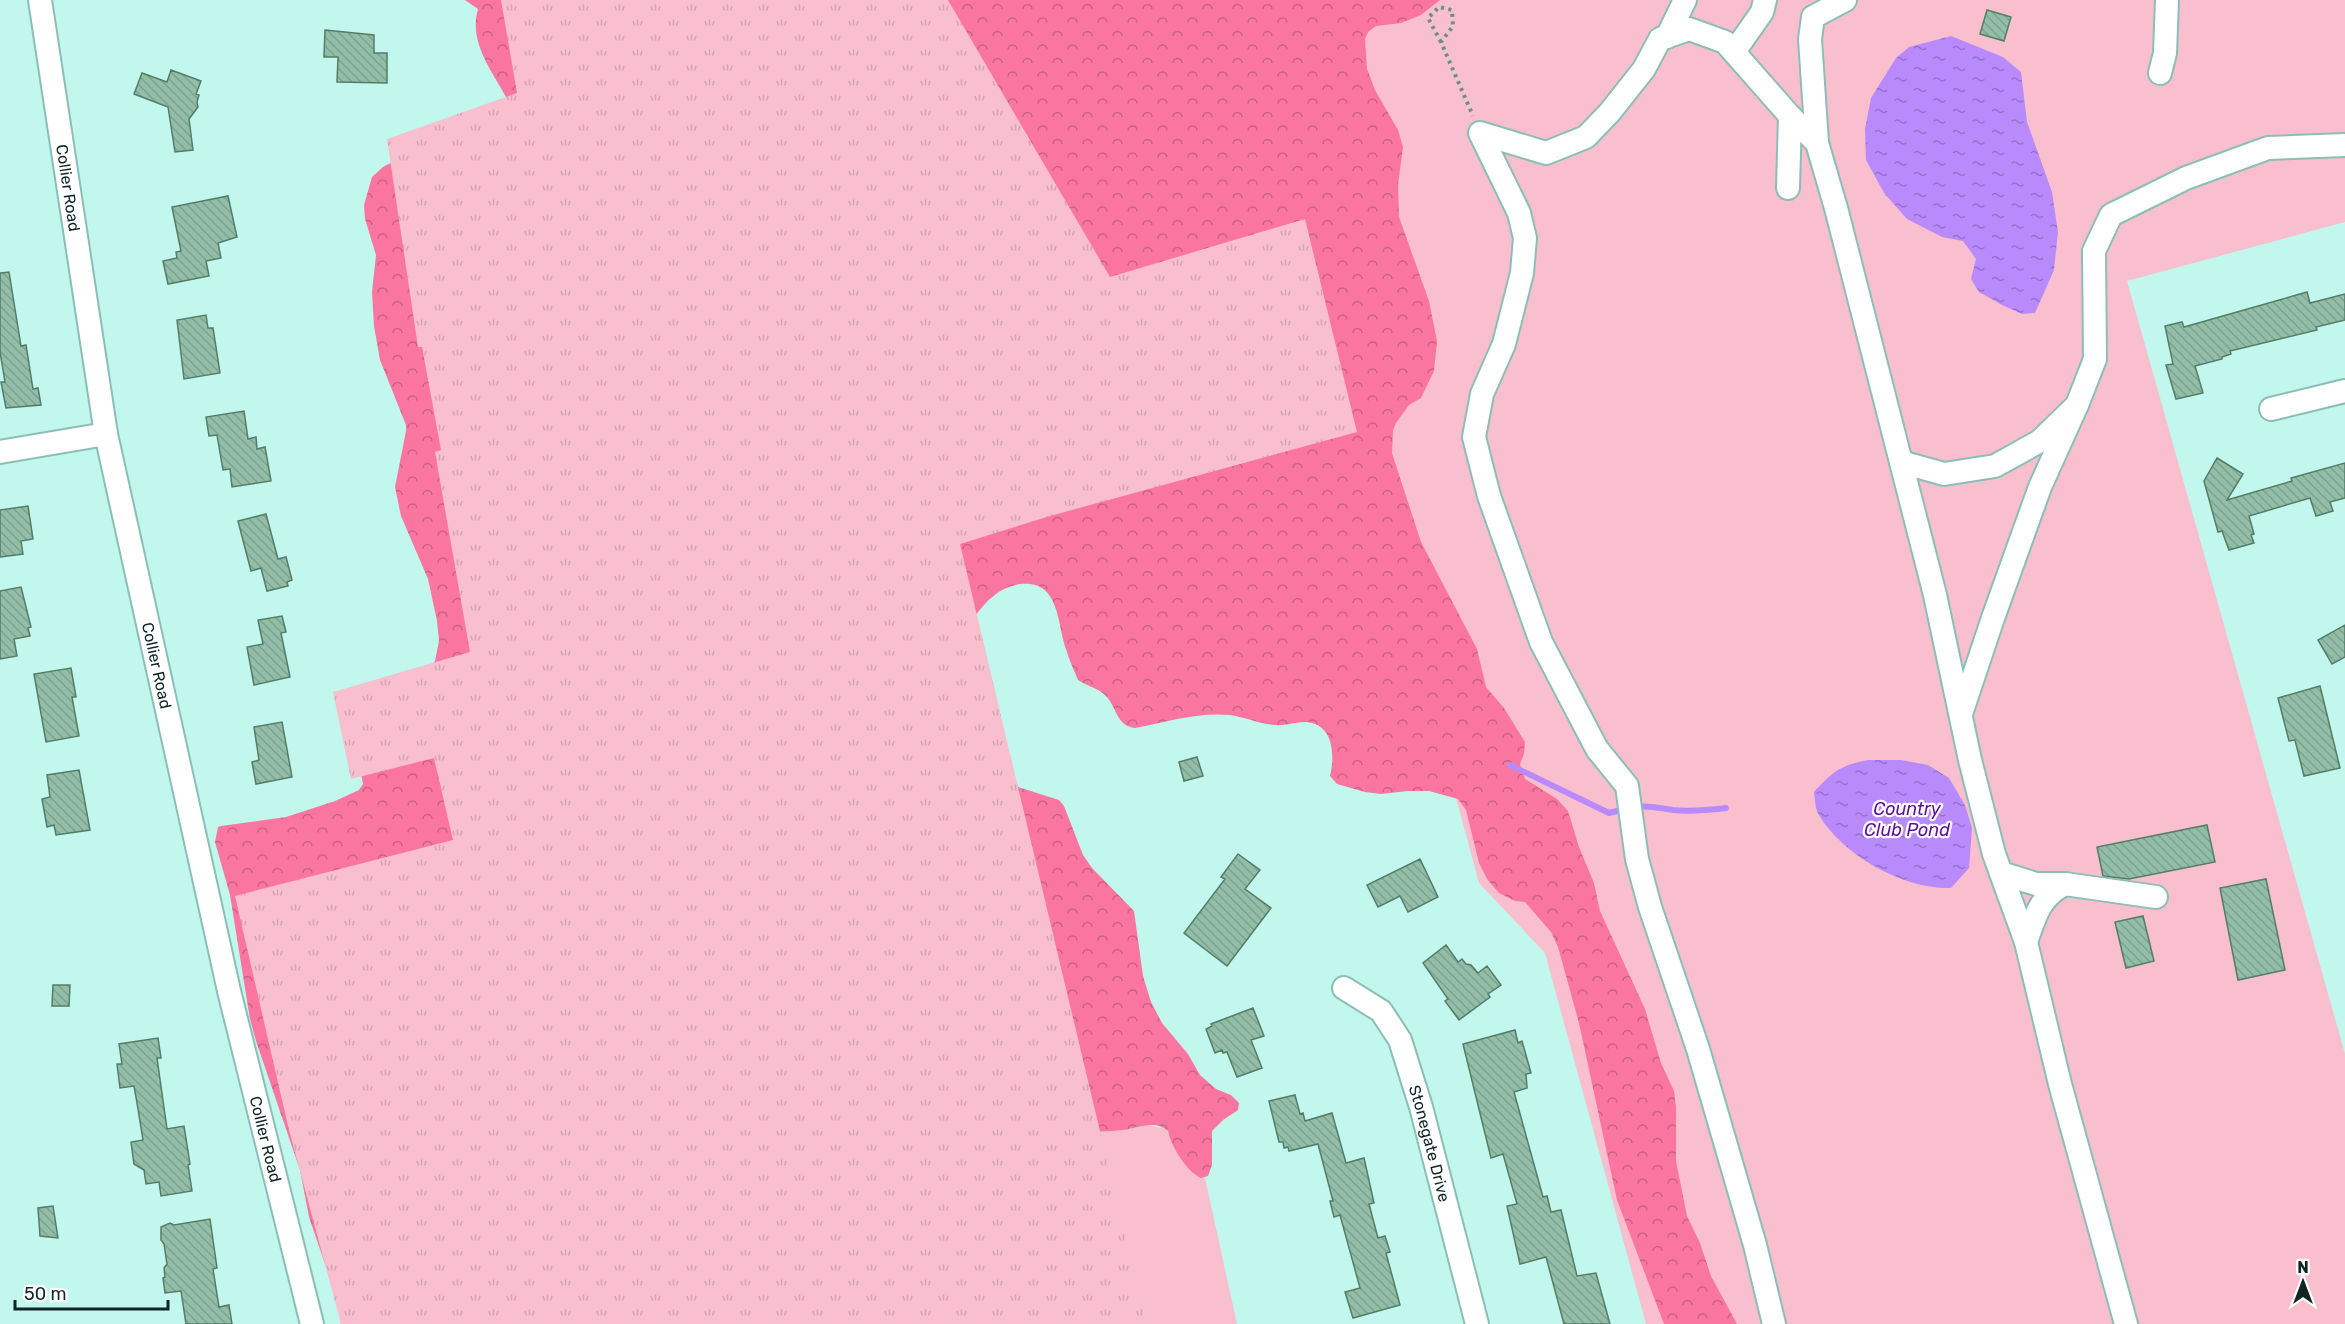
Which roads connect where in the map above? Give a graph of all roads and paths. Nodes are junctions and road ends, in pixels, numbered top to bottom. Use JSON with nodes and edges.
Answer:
{"nodes":[{"id":1,"x":40,"y":0,"type":"edge"},
{"id":2,"x":1685,"y":0,"type":"edge"},
{"id":3,"x":1765,"y":0,"type":"edge"},
{"id":4,"x":1845,"y":0,"type":"edge"},
{"id":5,"x":2167,"y":0,"type":"edge"},
{"id":6,"x":1811,"y":9,"type":"edge"},
{"id":7,"x":1667,"y":37,"type":"junction"},
{"id":8,"x":1441,"y":42,"type":"junction"},
{"id":9,"x":1734,"y":51,"type":"junction"},
{"id":10,"x":2160,"y":73,"type":"dead end"},
{"id":11,"x":1790,"y":116,"type":"junction"},
{"id":12,"x":1480,"y":133,"type":"junction"},
{"id":13,"x":1817,"y":142,"type":"junction"},
{"id":14,"x":2345,"y":145,"type":"edge"},
{"id":15,"x":1788,"y":188,"type":"dead end"},
{"id":16,"x":2345,"y":391,"type":"edge"},
{"id":17,"x":2077,"y":405,"type":"junction"},
{"id":18,"x":2271,"y":409,"type":"dead end"},
{"id":19,"x":106,"y":434,"type":"junction"},
{"id":20,"x":0,"y":452,"type":"edge"},
{"id":21,"x":1902,"y":462,"type":"junction"},
{"id":22,"x":1961,"y":716,"type":"junction"},
{"id":23,"x":2001,"y":873,"type":"junction"},
{"id":24,"x":2064,"y":884,"type":"junction"},
{"id":25,"x":2156,"y":897,"type":"dead end"},
{"id":26,"x":2026,"y":942,"type":"junction"},
{"id":27,"x":1344,"y":988,"type":"dead end"},
{"id":28,"x":312,"y":1324,"type":"edge"},
{"id":29,"x":1477,"y":1324,"type":"edge"},
{"id":30,"x":1774,"y":1324,"type":"edge"},
{"id":31,"x":2126,"y":1324,"type":"edge"}],
"edges":[{"from":1,"to":19,"type":"street","name":"Collier Road"},
{"from":2,"to":7,"type":"street"},
{"from":3,"to":9,"type":"street"},
{"from":4,"to":6,"type":"street"},
{"from":5,"to":10,"type":"street"},
{"from":6,"to":13,"type":"street"},
{"from":7,"to":9,"type":"street"},
{"from":7,"to":12,"type":"street"},
{"from":8,"to":8,"type":"path"},
{"from":8,"to":12,"type":"path"},
{"from":9,"to":11,"type":"street"},
{"from":11,"to":13,"type":"street"},
{"from":11,"to":15,"type":"street"},
{"from":12,"to":30,"type":"street"},
{"from":13,"to":21,"type":"street"},
{"from":14,"to":17,"type":"street"},
{"from":16,"to":18,"type":"street"},
{"from":17,"to":21,"type":"street"},
{"from":17,"to":22,"type":"street"},
{"from":19,"to":20,"type":"street"},
{"from":19,"to":28,"type":"street","name":"Collier Road"},
{"from":21,"to":22,"type":"street"},
{"from":22,"to":23,"type":"street"},
{"from":23,"to":24,"type":"street"},
{"from":23,"to":26,"type":"street"},
{"from":24,"to":25,"type":"street"},
{"from":24,"to":26,"type":"street"},
{"from":26,"to":31,"type":"street"},
{"from":27,"to":29,"type":"street","name":"Stonegate Drive"}]}
